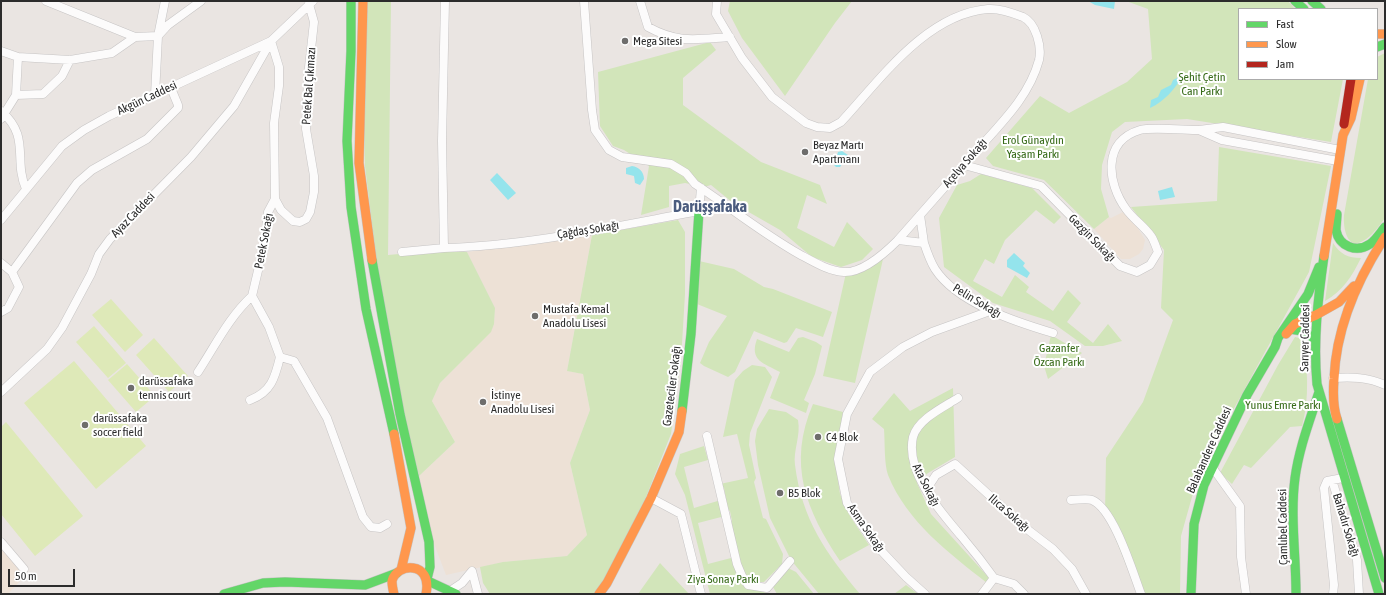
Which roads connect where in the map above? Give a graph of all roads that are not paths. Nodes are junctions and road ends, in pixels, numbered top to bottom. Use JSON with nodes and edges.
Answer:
{"nodes":[{"id":1,"x":46,"y":1,"type":"edge"},
{"id":2,"x":165,"y":1,"type":"edge"},
{"id":3,"x":201,"y":1,"type":"edge"},
{"id":4,"x":351,"y":1,"type":"edge"},
{"id":5,"x":363,"y":1,"type":"edge"},
{"id":6,"x":445,"y":1,"type":"edge"},
{"id":7,"x":584,"y":1,"type":"edge"},
{"id":8,"x":640,"y":1,"type":"edge"},
{"id":9,"x":717,"y":1,"type":"edge"},
{"id":10,"x":1295,"y":1,"type":"edge"},
{"id":11,"x":311,"y":3,"type":"edge"},
{"id":12,"x":64,"y":4,"type":"edge"},
{"id":13,"x":1303,"y":8,"type":"edge"},
{"id":14,"x":158,"y":36,"type":"junction"},
{"id":15,"x":135,"y":37,"type":"junction"},
{"id":16,"x":730,"y":37,"type":"junction"},
{"id":17,"x":271,"y":41,"type":"junction"},
{"id":18,"x":1,"y":51,"type":"edge"},
{"id":19,"x":18,"y":57,"type":"junction"},
{"id":20,"x":70,"y":60,"type":"junction"},
{"id":21,"x":1351,"y":80,"type":"edge"},
{"id":22,"x":1360,"y":80,"type":"edge"},
{"id":23,"x":171,"y":88,"type":"junction"},
{"id":24,"x":155,"y":95,"type":"junction"},
{"id":25,"x":16,"y":96,"type":"junction"},
{"id":26,"x":2,"y":114,"type":"edge"},
{"id":27,"x":1199,"y":130,"type":"junction"},
{"id":28,"x":1343,"y":134,"type":"junction"},
{"id":29,"x":1340,"y":150,"type":"junction"},
{"id":30,"x":1338,"y":161,"type":"junction"},
{"id":31,"x":964,"y":165,"type":"junction"},
{"id":32,"x":701,"y":188,"type":"junction"},
{"id":33,"x":26,"y":189,"type":"junction"},
{"id":34,"x":1333,"y":195,"type":"junction"},
{"id":35,"x":275,"y":199,"type":"junction"},
{"id":36,"x":699,"y":211,"type":"junction"},
{"id":37,"x":920,"y":215,"type":"junction"},
{"id":38,"x":1,"y":220,"type":"edge"},
{"id":39,"x":1385,"y":227,"type":"edge"},
{"id":40,"x":1385,"y":237,"type":"edge"},
{"id":41,"x":898,"y":240,"type":"junction"},
{"id":42,"x":924,"y":244,"type":"junction"},
{"id":43,"x":444,"y":248,"type":"junction"},
{"id":44,"x":402,"y":252,"type":"dead end"},
{"id":45,"x":1324,"y":260,"type":"junction"},
{"id":46,"x":1,"y":263,"type":"edge"},
{"id":47,"x":12,"y":272,"type":"junction"},
{"id":48,"x":1362,"y":276,"type":"junction"},
{"id":49,"x":252,"y":296,"type":"junction"},
{"id":50,"x":990,"y":311,"type":"junction"},
{"id":51,"x":1,"y":312,"type":"edge"},
{"id":52,"x":1316,"y":315,"type":"junction"},
{"id":53,"x":1290,"y":329,"type":"junction"},
{"id":54,"x":1053,"y":333,"type":"dead end"},
{"id":55,"x":1315,"y":339,"type":"junction"},
{"id":56,"x":1275,"y":347,"type":"junction"},
{"id":57,"x":280,"y":357,"type":"junction"},
{"id":58,"x":198,"y":372,"type":"dead end"},
{"id":59,"x":1334,"y":378,"type":"junction"},
{"id":60,"x":1385,"y":385,"type":"edge"},
{"id":61,"x":1,"y":392,"type":"edge"},
{"id":62,"x":1319,"y":392,"type":"junction"},
{"id":63,"x":1333,"y":393,"type":"junction"},
{"id":64,"x":958,"y":398,"type":"dead end"},
{"id":65,"x":250,"y":400,"type":"dead end"},
{"id":66,"x":1324,"y":412,"type":"junction"},
{"id":67,"x":707,"y":436,"type":"dead end"},
{"id":68,"x":1305,"y":438,"type":"junction"},
{"id":69,"x":1212,"y":467,"type":"junction"},
{"id":70,"x":1343,"y":478,"type":"junction"},
{"id":71,"x":1332,"y":480,"type":"junction"},
{"id":72,"x":926,"y":490,"type":"junction"},
{"id":73,"x":651,"y":498,"type":"junction"},
{"id":74,"x":1071,"y":500,"type":"dead end"},
{"id":75,"x":387,"y":524,"type":"dead end"},
{"id":76,"x":1,"y":542,"type":"edge"},
{"id":77,"x":790,"y":561,"type":"dead end"},
{"id":78,"x":24,"y":569,"type":"dead end"},
{"id":79,"x":399,"y":572,"type":"junction"},
{"id":80,"x":994,"y":578,"type":"junction"},
{"id":81,"x":1385,"y":578,"type":"edge"},
{"id":82,"x":427,"y":580,"type":"junction"},
{"id":83,"x":770,"y":591,"type":"edge"},
{"id":84,"x":453,"y":592,"type":"edge"},
{"id":85,"x":224,"y":594,"type":"edge"},
{"id":86,"x":394,"y":594,"type":"edge"},
{"id":87,"x":426,"y":594,"type":"edge"},
{"id":88,"x":478,"y":594,"type":"edge"},
{"id":89,"x":599,"y":594,"type":"edge"},
{"id":90,"x":701,"y":594,"type":"edge"},
{"id":91,"x":924,"y":594,"type":"edge"},
{"id":92,"x":982,"y":594,"type":"edge"},
{"id":93,"x":1024,"y":594,"type":"edge"},
{"id":94,"x":1086,"y":594,"type":"edge"},
{"id":95,"x":1141,"y":594,"type":"edge"},
{"id":96,"x":1191,"y":594,"type":"edge"},
{"id":97,"x":1246,"y":594,"type":"edge"},
{"id":98,"x":1296,"y":594,"type":"edge"},
{"id":99,"x":1333,"y":594,"type":"edge"},
{"id":100,"x":1360,"y":594,"type":"edge"},
{"id":101,"x":1379,"y":594,"type":"edge"}],
"edges":[{"from":1,"to":12,"type":"street"},
{"from":2,"to":14,"type":"street"},
{"from":3,"to":14,"type":"street"},
{"from":4,"to":79,"type":"main road"},
{"from":5,"to":82,"type":"main road"},
{"from":6,"to":43,"type":"street"},
{"from":7,"to":32,"type":"street"},
{"from":8,"to":16,"type":"street"},
{"from":9,"to":16,"type":"street","name":"Açelya Sokağı"},
{"from":10,"to":13,"type":"main road"},
{"from":11,"to":17,"type":"street","name":"Akgün Caddesi"},
{"from":11,"to":35,"type":"street","name":"Petek Bal Çıkmazı"},
{"from":12,"to":15,"type":"street"},
{"from":14,"to":15,"type":"street"},
{"from":14,"to":24,"type":"street"},
{"from":15,"to":20,"type":"street"},
{"from":16,"to":31,"type":"street","name":"Açelya Sokağı"},
{"from":17,"to":23,"type":"street","name":"Akgün Caddesi"},
{"from":17,"to":35,"type":"street","name":"Petek Sokağı"},
{"from":17,"to":61,"type":"street","name":"Ayaz Caddesi"},
{"from":18,"to":19,"type":"street"},
{"from":19,"to":20,"type":"street"},
{"from":19,"to":25,"type":"street"},
{"from":20,"to":25,"type":"street"},
{"from":21,"to":28,"type":"main road"},
{"from":22,"to":28,"type":"main road","name":"Sarıyer Caddesi"},
{"from":23,"to":24,"type":"street","name":"Akgün Caddesi"},
{"from":23,"to":47,"type":"street"},
{"from":24,"to":33,"type":"street","name":"Akgün Caddesi"},
{"from":25,"to":26,"type":"street"},
{"from":26,"to":33,"type":"street"},
{"from":27,"to":29,"type":"street","name":"Gezgin Sokağı"},
{"from":27,"to":30,"type":"street","name":"Gezgin Sokağı"},
{"from":27,"to":31,"type":"street","name":"Gezgin Sokağı"},
{"from":28,"to":29,"type":"main road","name":"Sarıyer Caddesi"},
{"from":29,"to":30,"type":"main road","name":"Sarıyer Caddesi"},
{"from":30,"to":34,"type":"main road","name":"Sarıyer Caddesi"},
{"from":31,"to":37,"type":"street","name":"Açelya Sokağı"},
{"from":32,"to":36,"type":"street"},
{"from":32,"to":41,"type":"street","name":"Açelya Sokağı"},
{"from":33,"to":38,"type":"street","name":"Akgün Caddesi"},
{"from":34,"to":39,"type":"main road"},
{"from":34,"to":45,"type":"main road","name":"Sarıyer Caddesi"},
{"from":35,"to":49,"type":"street","name":"Petek Sokağı"},
{"from":36,"to":43,"type":"street","name":"Çağdaş Sokağı"},
{"from":36,"to":73,"type":"main road","name":"Gazeteciler Sokağı"},
{"from":37,"to":41,"type":"street","name":"Açelya Sokağı"},
{"from":37,"to":42,"type":"street","name":"Pelin Sokağı"},
{"from":40,"to":48,"type":"main road"},
{"from":41,"to":42,"type":"street"},
{"from":42,"to":50,"type":"street","name":"Pelin Sokağı"},
{"from":43,"to":44,"type":"street","name":"Çağdaş Sokağı"},
{"from":45,"to":52,"type":"main road","name":"Sarıyer Caddesi"},
{"from":45,"to":56,"type":"main road"},
{"from":46,"to":47,"type":"street"},
{"from":47,"to":51,"type":"street"},
{"from":48,"to":52,"type":"main road"},
{"from":48,"to":59,"type":"main road"},
{"from":49,"to":57,"type":"street"},
{"from":49,"to":58,"type":"street"},
{"from":50,"to":54,"type":"street","name":"Pelin Sokağı"},
{"from":50,"to":91,"type":"street","name":"Asma Sokağı"},
{"from":52,"to":53,"type":"main road"},
{"from":52,"to":55,"type":"main road","name":"Sarıyer Caddesi"},
{"from":53,"to":55,"type":"main road"},
{"from":53,"to":56,"type":"main road"},
{"from":55,"to":62,"type":"main road","name":"Sarıyer Caddesi"},
{"from":56,"to":69,"type":"main road","name":"Balabandere Caddesi"},
{"from":57,"to":65,"type":"street"},
{"from":57,"to":75,"type":"street"},
{"from":59,"to":60,"type":"street"},
{"from":59,"to":63,"type":"main road"},
{"from":62,"to":66,"type":"main road","name":"Sarıyer Caddesi"},
{"from":62,"to":68,"type":"main road","name":"Çamlıbel Caddesi"},
{"from":63,"to":66,"type":"main road"},
{"from":63,"to":81,"type":"main road"},
{"from":64,"to":72,"type":"street","name":"Ata Sokağı"},
{"from":66,"to":68,"type":"main road"},
{"from":66,"to":70,"type":"main road","name":"Sarıyer Caddesi"},
{"from":67,"to":83,"type":"street"},
{"from":68,"to":98,"type":"main road","name":"Çamlıbel Caddesi"},
{"from":69,"to":96,"type":"main road","name":"Balabandere Caddesi"},
{"from":69,"to":97,"type":"street"},
{"from":70,"to":71,"type":"street"},
{"from":70,"to":101,"type":"main road","name":"Sarıyer Caddesi"},
{"from":71,"to":99,"type":"street"},
{"from":71,"to":100,"type":"street","name":"Bahadır Sokağı"},
{"from":72,"to":80,"type":"street","name":"Ata Sokağı"},
{"from":72,"to":94,"type":"street","name":"Ilıca Sokağı"},
{"from":73,"to":89,"type":"main road","name":"Gazeteciler Sokağı"},
{"from":73,"to":90,"type":"street"},
{"from":74,"to":95,"type":"street"},
{"from":76,"to":78,"type":"street"},
{"from":77,"to":83,"type":"street"},
{"from":79,"to":82,"type":"main road"},
{"from":79,"to":85,"type":"main road"},
{"from":79,"to":86,"type":"main road"},
{"from":80,"to":92,"type":"street"},
{"from":80,"to":93,"type":"street"},
{"from":82,"to":84,"type":"main road"},
{"from":82,"to":87,"type":"main road"},
{"from":84,"to":88,"type":"street"}]}
